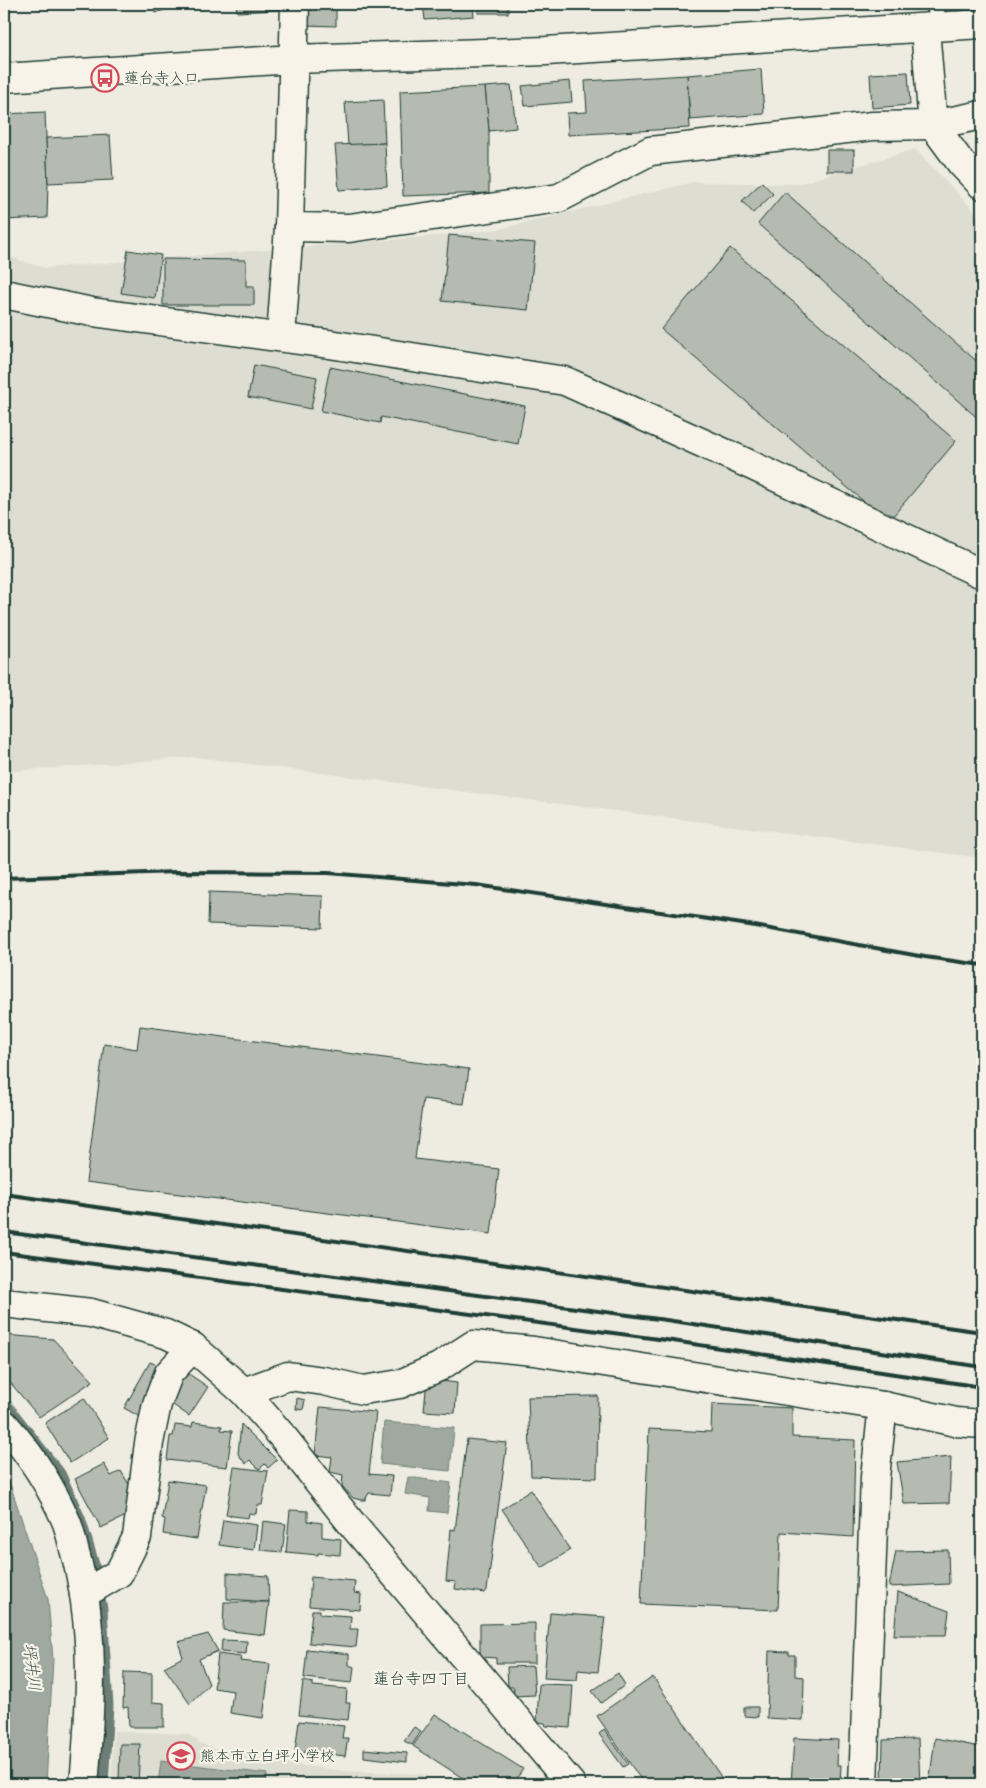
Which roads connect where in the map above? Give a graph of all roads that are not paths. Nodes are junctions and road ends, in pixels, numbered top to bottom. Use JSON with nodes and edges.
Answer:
{"nodes":[{"id":1,"x":295,"y":4,"type":"edge"},
{"id":2,"x":932,"y":20,"type":"edge"},
{"id":3,"x":982,"y":24,"type":"edge"},
{"id":4,"x":293,"y":59,"type":"junction"},
{"id":5,"x":4,"y":78,"type":"edge"},
{"id":6,"x":982,"y":115,"type":"edge"},
{"id":7,"x":934,"y":124,"type":"junction"},
{"id":8,"x":982,"y":185,"type":"edge"},
{"id":9,"x":289,"y":227,"type":"junction"},
{"id":10,"x":4,"y":294,"type":"edge"},
{"id":11,"x":281,"y":337,"type":"junction"},
{"id":12,"x":982,"y":574,"type":"edge"},
{"id":13,"x":4,"y":1303,"type":"edge"},
{"id":14,"x":193,"y":1347,"type":"junction"},
{"id":15,"x":244,"y":1392,"type":"junction"},
{"id":16,"x":883,"y":1406,"type":"junction"},
{"id":17,"x":4,"y":1424,"type":"edge"},
{"id":18,"x":982,"y":1424,"type":"edge"},
{"id":19,"x":84,"y":1594,"type":"junction"},
{"id":20,"x":84,"y":1784,"type":"edge"},
{"id":21,"x":571,"y":1784,"type":"edge"},
{"id":22,"x":863,"y":1784,"type":"edge"}],
"edges":[{"from":1,"to":4,"type":"street"},
{"from":2,"to":3,"type":"street"},
{"from":2,"to":4,"type":"street"},
{"from":2,"to":7,"type":"street"},
{"from":4,"to":5,"type":"street"},
{"from":4,"to":9,"type":"street"},
{"from":6,"to":7,"type":"street"},
{"from":7,"to":8,"type":"street"},
{"from":7,"to":9,"type":"street"},
{"from":9,"to":11,"type":"street"},
{"from":10,"to":11,"type":"street"},
{"from":11,"to":12,"type":"street"},
{"from":13,"to":14,"type":"street"},
{"from":14,"to":15,"type":"street"},
{"from":14,"to":19,"type":"street"},
{"from":15,"to":16,"type":"street"},
{"from":15,"to":21,"type":"street"},
{"from":16,"to":18,"type":"street"},
{"from":16,"to":22,"type":"street"},
{"from":17,"to":19,"type":"street"},
{"from":19,"to":20,"type":"street"}]}
